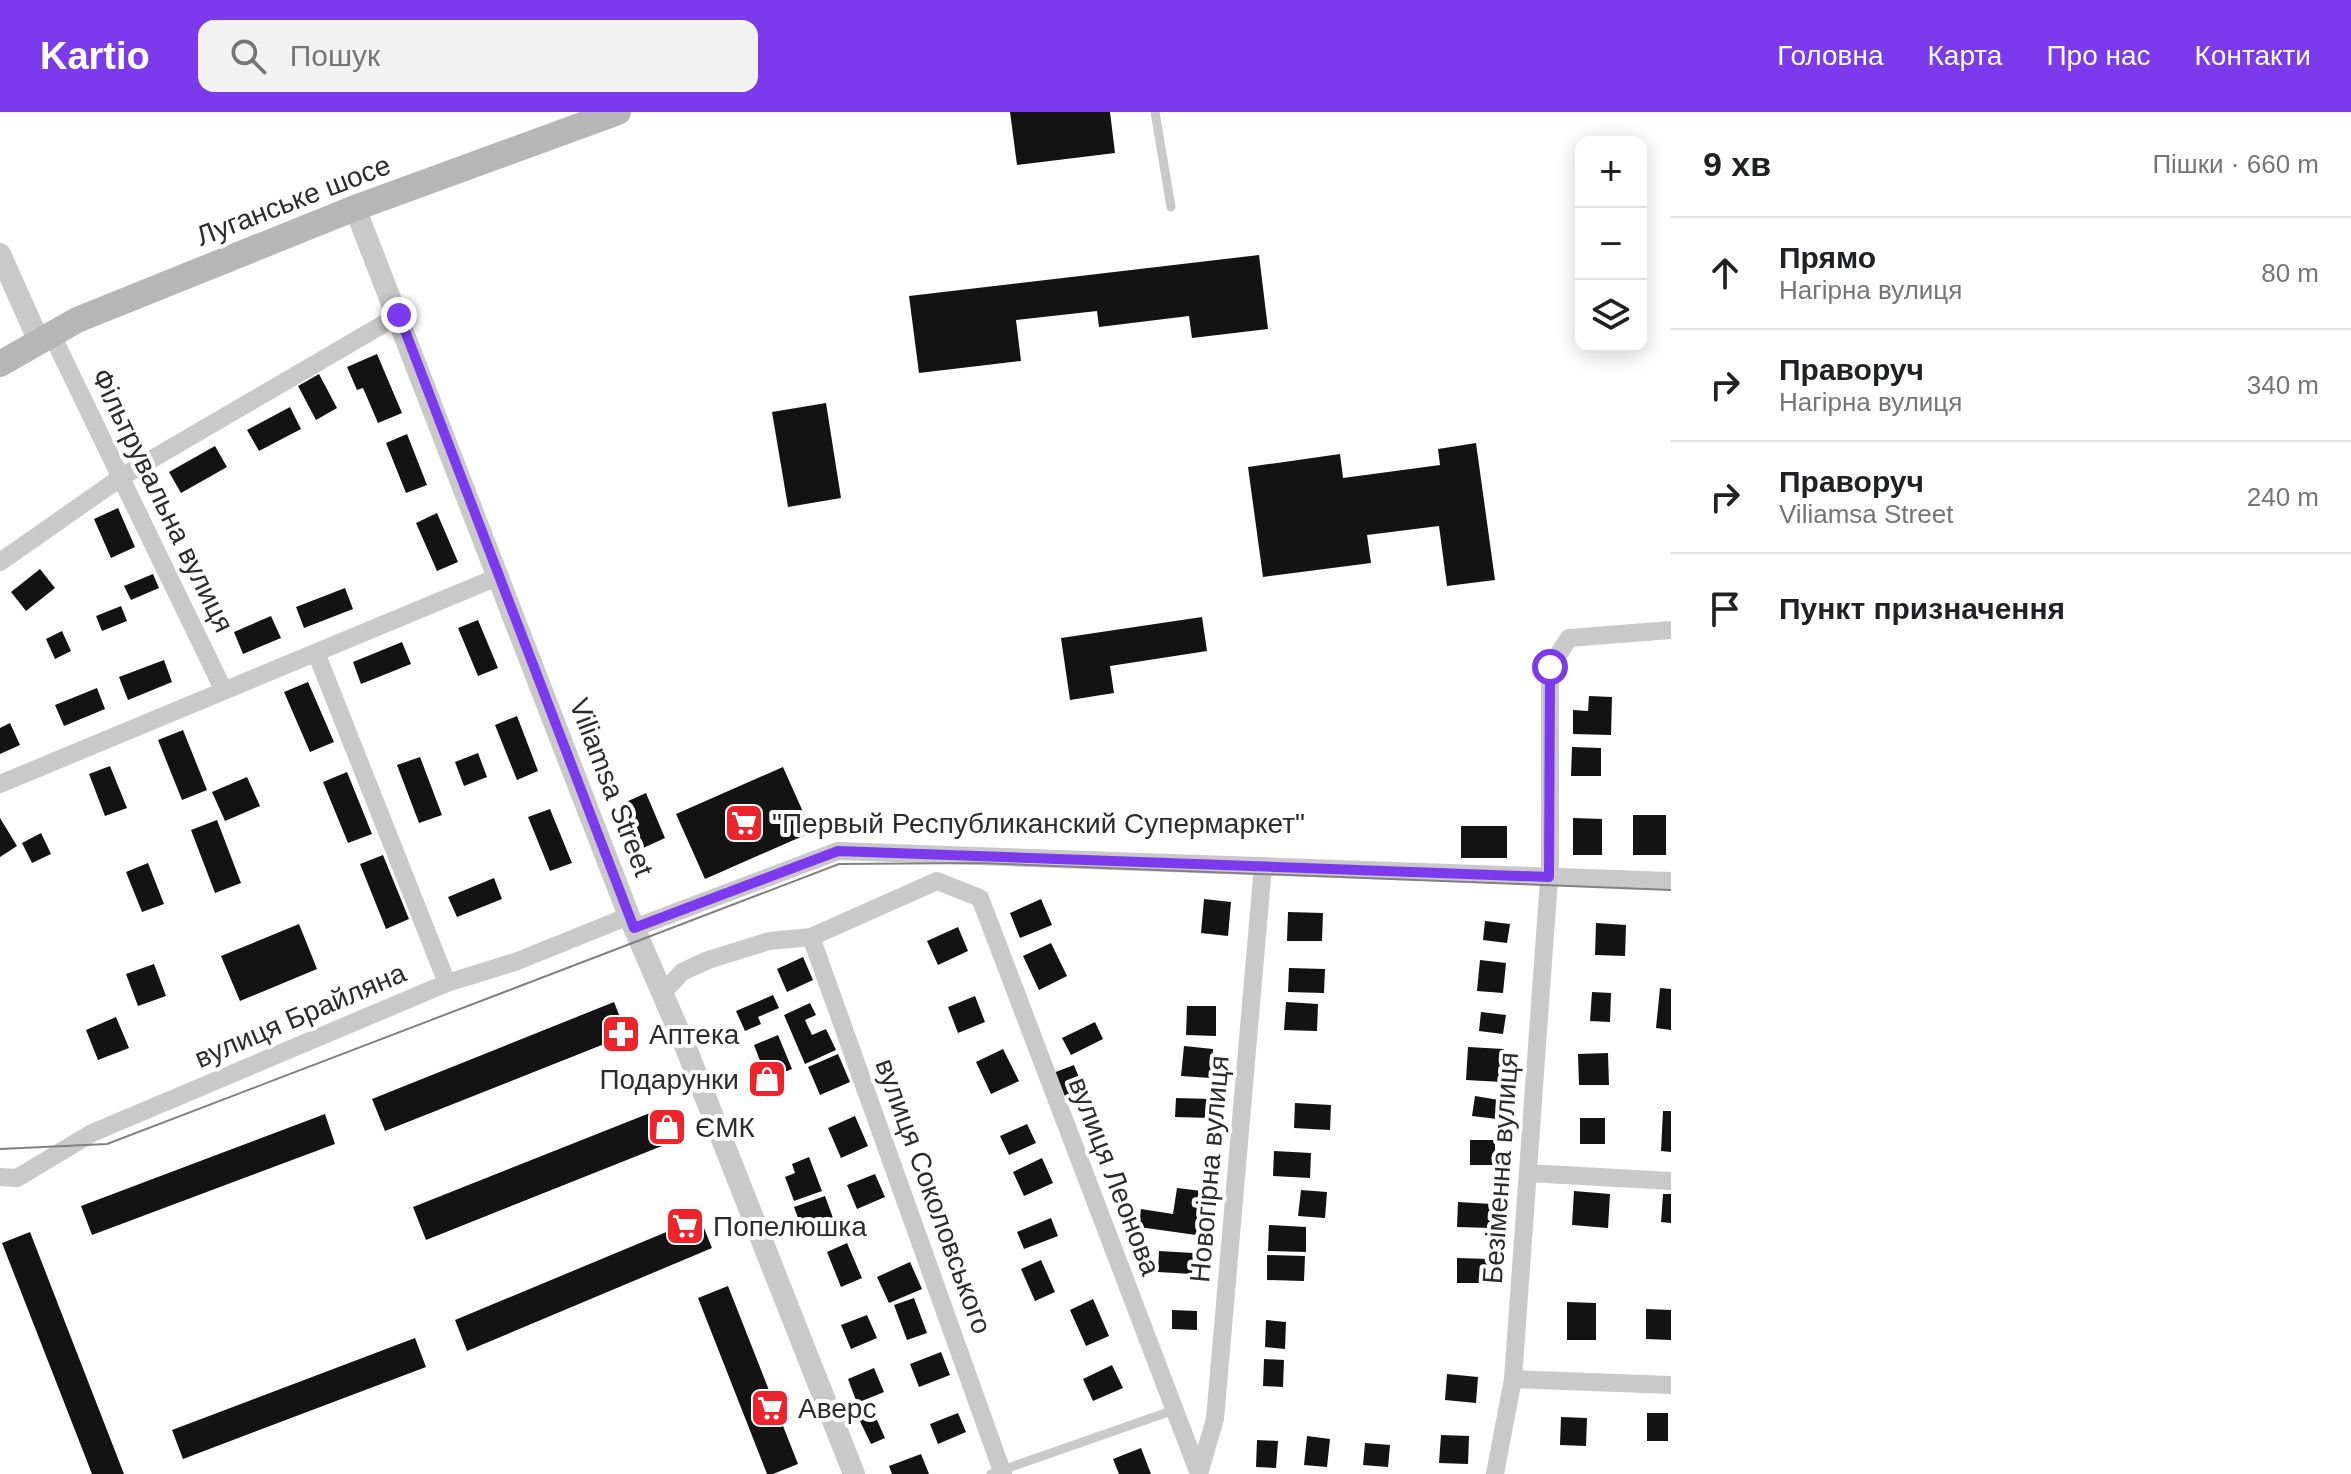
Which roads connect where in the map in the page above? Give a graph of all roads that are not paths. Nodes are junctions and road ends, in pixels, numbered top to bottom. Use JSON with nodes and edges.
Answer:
{"nodes":[{"id":1,"x":618,"y":112,"type":"edge"},
{"id":2,"x":1155,"y":112,"type":"edge"},
{"id":3,"x":1171,"y":207,"type":"dead end"},
{"id":4,"x":355,"y":208,"type":"junction"},
{"id":5,"x":0,"y":254,"type":"edge"},
{"id":6,"x":399,"y":315,"type":"junction"},
{"id":7,"x":45,"y":336,"type":"junction"},
{"id":8,"x":0,"y":364,"type":"edge"},
{"id":9,"x":123,"y":476,"type":"junction"},
{"id":10,"x":0,"y":562,"type":"edge"},
{"id":11,"x":500,"y":576,"type":"junction"},
{"id":12,"x":1671,"y":630,"type":"edge"},
{"id":13,"x":317,"y":655,"type":"junction"},
{"id":14,"x":224,"y":691,"type":"junction"},
{"id":15,"x":0,"y":784,"type":"edge"},
{"id":16,"x":1263,"y":866,"type":"junction"},
{"id":17,"x":1550,"y":871,"type":"junction"},
{"id":18,"x":1671,"y":881,"type":"edge"},
{"id":19,"x":631,"y":922,"type":"junction"},
{"id":20,"x":811,"y":937,"type":"junction"},
{"id":21,"x":447,"y":983,"type":"junction"},
{"id":22,"x":662,"y":994,"type":"junction"},
{"id":23,"x":1528,"y":1173,"type":"junction"},
{"id":24,"x":0,"y":1177,"type":"edge"},
{"id":25,"x":1671,"y":1181,"type":"edge"},
{"id":26,"x":1513,"y":1379,"type":"junction"},
{"id":27,"x":1671,"y":1385,"type":"edge"},
{"id":28,"x":1174,"y":1410,"type":"junction"},
{"id":29,"x":998,"y":1473,"type":"edge"},
{"id":30,"x":854,"y":1474,"type":"edge"},
{"id":31,"x":1199,"y":1474,"type":"edge"},
{"id":32,"x":1495,"y":1474,"type":"edge"}],
"edges":[{"from":1,"to":4,"type":"main road","name":"Луганське шосе"},
{"from":2,"to":3,"type":"lane"},
{"from":4,"to":6,"type":"street","name":"Viliamsa Street"},
{"from":4,"to":7,"type":"main road","name":"Луганське шосе"},
{"from":5,"to":7,"type":"street"},
{"from":6,"to":9,"type":"street"},
{"from":6,"to":11,"type":"street","name":"Viliamsa Street"},
{"from":7,"to":8,"type":"main road","name":"Луганське шосе"},
{"from":7,"to":9,"type":"street","name":"Фільтрувальна вулиця"},
{"from":9,"to":10,"type":"street"},
{"from":9,"to":14,"type":"street","name":"Фільтрувальна вулиця"},
{"from":11,"to":13,"type":"street"},
{"from":11,"to":19,"type":"street","name":"Viliamsa Street"},
{"from":12,"to":17,"type":"street","name":"Безіменна вулиця"},
{"from":13,"to":14,"type":"street"},
{"from":13,"to":21,"type":"street"},
{"from":14,"to":15,"type":"street"},
{"from":16,"to":17,"type":"street","name":"вулиця Брайляна"},
{"from":16,"to":19,"type":"street","name":"вулиця Брайляна"},
{"from":16,"to":31,"type":"street","name":"Новогірна вулиця"},
{"from":17,"to":18,"type":"street","name":"вулиця Брайляна"},
{"from":17,"to":23,"type":"street","name":"Безіменна вулиця"},
{"from":19,"to":21,"type":"street","name":"вулиця Брайляна"},
{"from":19,"to":22,"type":"street","name":"Viliamsa Street"},
{"from":20,"to":22,"type":"street"},
{"from":20,"to":28,"type":"street","name":"вулиця Леонова"},
{"from":20,"to":29,"type":"street","name":"вулиця Соколовського"},
{"from":21,"to":24,"type":"street","name":"вулиця Брайляна"},
{"from":22,"to":30,"type":"street","name":"Viliamsa Street"},
{"from":23,"to":25,"type":"street"},
{"from":23,"to":26,"type":"street","name":"Безіменна вулиця"},
{"from":26,"to":27,"type":"street"},
{"from":26,"to":32,"type":"street","name":"Безіменна вулиця"},
{"from":28,"to":29,"type":"lane"},
{"from":28,"to":31,"type":"street","name":"вулиця Леонова"}]}
